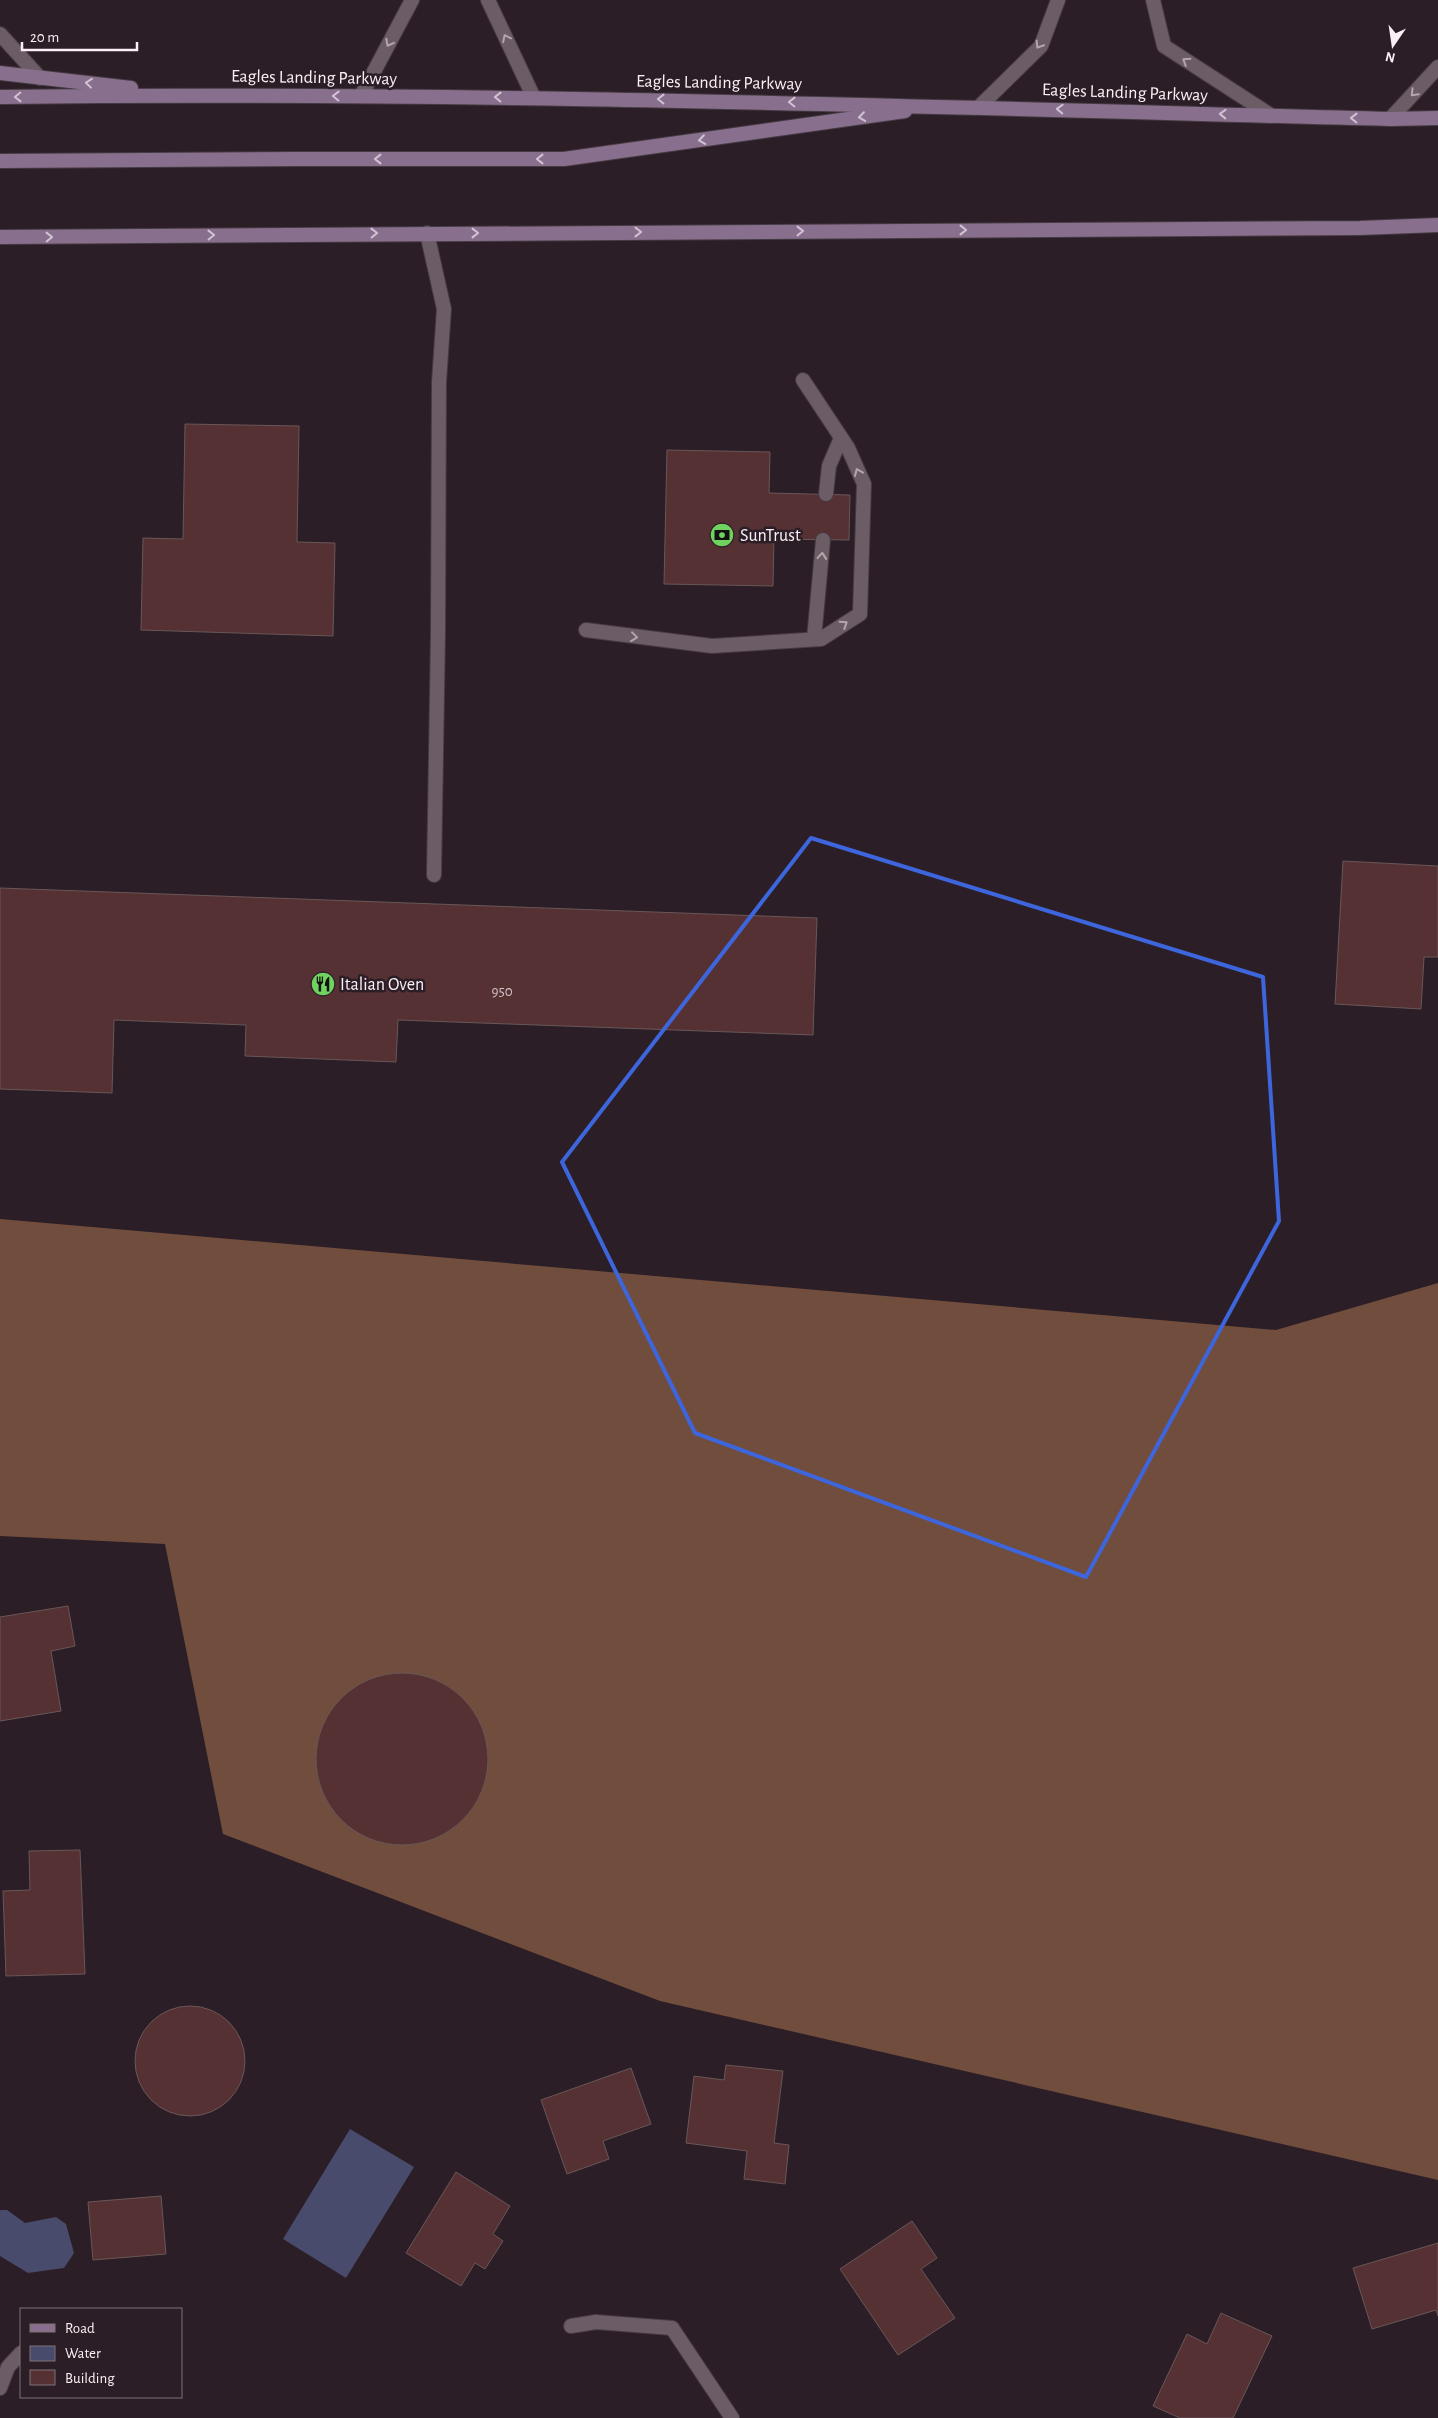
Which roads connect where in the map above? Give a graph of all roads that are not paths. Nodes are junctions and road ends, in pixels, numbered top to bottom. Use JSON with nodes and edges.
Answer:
{"nodes":[{"id":1,"x":412,"y":0,"type":"edge"},
{"id":2,"x":488,"y":0,"type":"edge"},
{"id":3,"x":1058,"y":0,"type":"edge"},
{"id":4,"x":1152,"y":0,"type":"edge"},
{"id":5,"x":0,"y":34,"type":"edge"},
{"id":6,"x":1438,"y":67,"type":"edge"},
{"id":7,"x":0,"y":73,"type":"edge"},
{"id":8,"x":40,"y":78,"type":"junction"},
{"id":9,"x":189,"y":94,"type":"junction"},
{"id":10,"x":361,"y":96,"type":"junction"},
{"id":11,"x":0,"y":97,"type":"edge"},
{"id":12,"x":534,"y":98,"type":"junction"},
{"id":13,"x":945,"y":106,"type":"junction"},
{"id":14,"x":980,"y":106,"type":"junction"},
{"id":15,"x":1272,"y":116,"type":"junction"},
{"id":16,"x":1438,"y":118,"type":"edge"},
{"id":17,"x":1390,"y":119,"type":"junction"},
{"id":18,"x":0,"y":162,"type":"edge"},
{"id":19,"x":1438,"y":225,"type":"edge"},
{"id":20,"x":426,"y":233,"type":"junction"},
{"id":21,"x":0,"y":237,"type":"edge"},
{"id":22,"x":25,"y":237,"type":"junction"},
{"id":23,"x":0,"y":246,"type":"edge"},
{"id":24,"x":803,"y":380,"type":"dead end"},
{"id":25,"x":841,"y":438,"type":"junction"},
{"id":26,"x":826,"y":494,"type":"dead end"},
{"id":27,"x":823,"y":540,"type":"dead end"},
{"id":28,"x":586,"y":630,"type":"dead end"},
{"id":29,"x":814,"y":639,"type":"junction"},
{"id":30,"x":434,"y":875,"type":"dead end"},
{"id":31,"x":571,"y":2326,"type":"dead end"},
{"id":32,"x":20,"y":2354,"type":"edge"},
{"id":33,"x":0,"y":2388,"type":"edge"},
{"id":34,"x":732,"y":2418,"type":"edge"}],
"edges":[{"from":1,"to":10,"type":"street","one_way":true},
{"from":12,"to":2,"type":"street","one_way":true},
{"from":3,"to":14,"type":"street","one_way":true},
{"from":15,"to":4,"type":"street","one_way":true},
{"from":5,"to":8,"type":"street"},
{"from":6,"to":17,"type":"street","one_way":true},
{"from":7,"to":8,"type":"main road"},
{"from":9,"to":8,"type":"main road","one_way":true},
{"from":10,"to":9,"type":"main road","name":"Eagles Landing Parkway","one_way":true},
{"from":9,"to":11,"type":"main road","name":"Eagles Landing Parkway","one_way":true},
{"from":12,"to":10,"type":"main road","name":"Eagles Landing Parkway","one_way":true},
{"from":13,"to":12,"type":"main road","name":"Eagles Landing Parkway","one_way":true},
{"from":13,"to":14,"type":"main road","name":"Eagles Landing Parkway"},
{"from":13,"to":18,"type":"main road","one_way":true},
{"from":15,"to":14,"type":"main road","name":"Eagles Landing Parkway","one_way":true},
{"from":17,"to":15,"type":"main road","name":"Eagles Landing Parkway","one_way":true},
{"from":16,"to":17,"type":"main road","name":"Eagles Landing Parkway"},
{"from":20,"to":19,"type":"main road","one_way":true},
{"from":22,"to":20,"type":"main road","one_way":true},
{"from":20,"to":30,"type":"street"},
{"from":21,"to":22,"type":"main road"},
{"from":22,"to":23,"type":"main road"},
{"from":24,"to":25,"type":"street"},
{"from":25,"to":26,"type":"street"},
{"from":29,"to":25,"type":"street","one_way":true},
{"from":29,"to":27,"type":"street","one_way":true},
{"from":28,"to":29,"type":"street","one_way":true},
{"from":31,"to":34,"type":"street"},
{"from":32,"to":33,"type":"street"}]}
